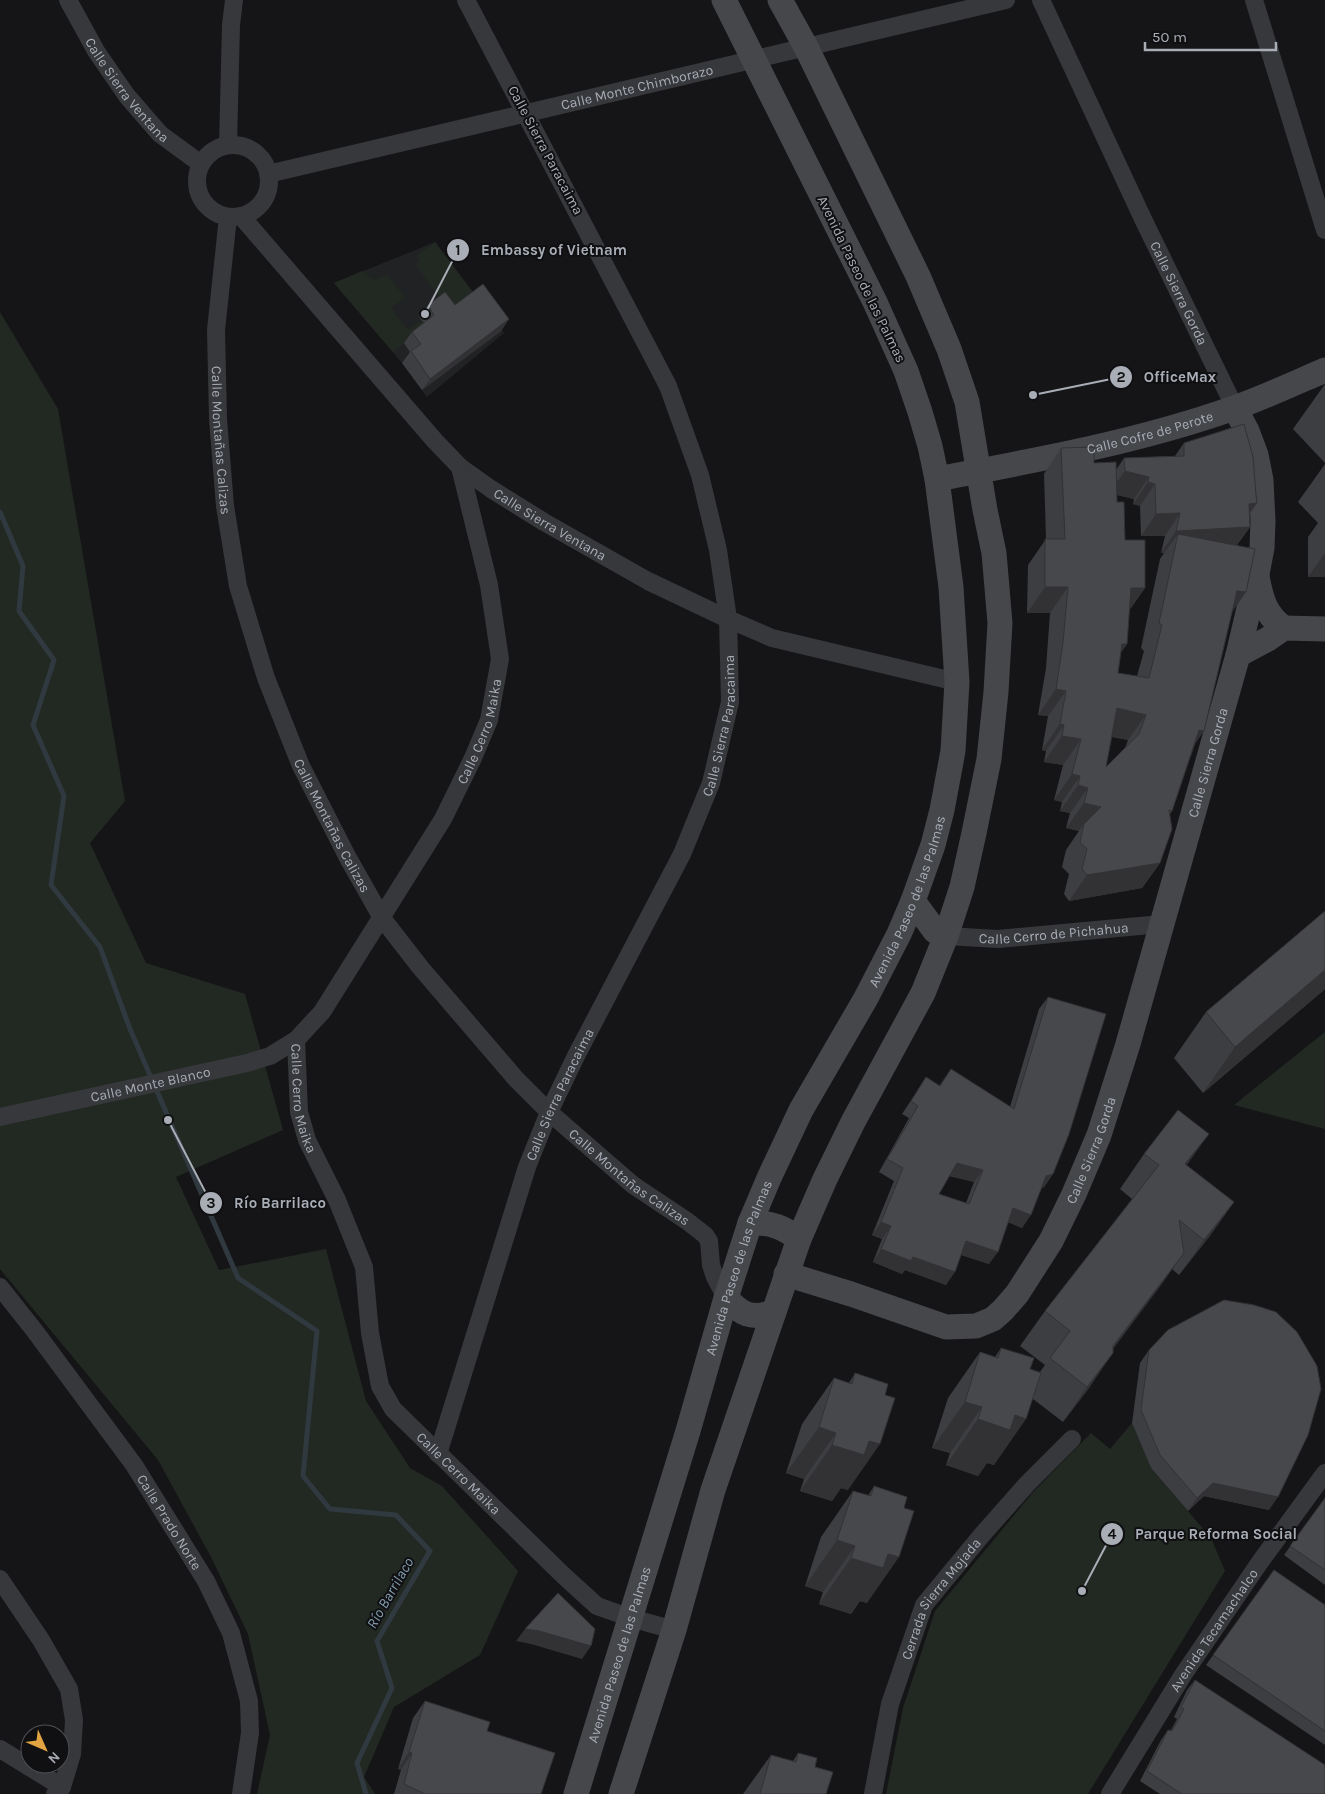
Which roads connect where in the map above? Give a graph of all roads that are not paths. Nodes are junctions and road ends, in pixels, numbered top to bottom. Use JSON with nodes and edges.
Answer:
{"nodes":[{"id":1,"x":68,"y":0,"type":"edge"},
{"id":2,"x":234,"y":0,"type":"edge"},
{"id":3,"x":466,"y":0,"type":"edge"},
{"id":4,"x":724,"y":0,"type":"edge"},
{"id":5,"x":780,"y":0,"type":"edge"},
{"id":6,"x":1006,"y":0,"type":"edge"},
{"id":7,"x":1041,"y":0,"type":"edge"},
{"id":8,"x":1254,"y":0,"type":"edge"},
{"id":9,"x":806,"y":47,"type":"junction"},
{"id":10,"x":754,"y":61,"type":"junction"},
{"id":11,"x":526,"y":113,"type":"junction"},
{"id":12,"x":228,"y":145,"type":"junction"},
{"id":13,"x":201,"y":164,"type":"junction"},
{"id":14,"x":268,"y":174,"type":"junction"},
{"id":15,"x":235,"y":217,"type":"junction"},
{"id":16,"x":1325,"y":230,"type":"edge"},
{"id":17,"x":1325,"y":370,"type":"edge"},
{"id":18,"x":1235,"y":408,"type":"junction"},
{"id":19,"x":460,"y":467,"type":"junction"},
{"id":20,"x":979,"y":471,"type":"junction"},
{"id":21,"x":937,"y":479,"type":"junction"},
{"id":22,"x":1257,"y":574,"type":"junction"},
{"id":23,"x":728,"y":619,"type":"junction"},
{"id":24,"x":1284,"y":628,"type":"junction"},
{"id":25,"x":1325,"y":629,"type":"edge"},
{"id":26,"x":1238,"y":655,"type":"junction"},
{"id":27,"x":957,"y":682,"type":"junction"},
{"id":28,"x":913,"y":901,"type":"junction"},
{"id":29,"x":382,"y":918,"type":"junction"},
{"id":30,"x":1161,"y":924,"type":"junction"},
{"id":31,"x":946,"y":936,"type":"junction"},
{"id":32,"x":296,"y":1040,"type":"junction"},
{"id":33,"x":549,"y":1112,"type":"junction"},
{"id":34,"x":0,"y":1118,"type":"edge"},
{"id":35,"x":750,"y":1223,"type":"junction"},
{"id":36,"x":799,"y":1239,"type":"junction"},
{"id":37,"x":786,"y":1274,"type":"junction"},
{"id":38,"x":0,"y":1287,"type":"edge"},
{"id":39,"x":726,"y":1298,"type":"junction"},
{"id":40,"x":773,"y":1312,"type":"junction"},
{"id":41,"x":1072,"y":1439,"type":"dead end"},
{"id":42,"x":438,"y":1454,"type":"junction"},
{"id":43,"x":1325,"y":1473,"type":"edge"},
{"id":44,"x":1260,"y":1562,"type":"junction"},
{"id":45,"x":1276,"y":1573,"type":"edge"},
{"id":46,"x":0,"y":1579,"type":"edge"},
{"id":47,"x":631,"y":1618,"type":"junction"},
{"id":48,"x":674,"y":1630,"type":"junction"},
{"id":49,"x":1183,"y":1675,"type":"junction"},
{"id":50,"x":1200,"y":1686,"type":"edge"},
{"id":51,"x":0,"y":1749,"type":"edge"},
{"id":52,"x":58,"y":1790,"type":"edge"},
{"id":53,"x":1112,"y":1793,"type":"edge"},
{"id":54,"x":241,"y":1794,"type":"edge"},
{"id":55,"x":576,"y":1794,"type":"edge"},
{"id":56,"x":621,"y":1794,"type":"edge"},
{"id":57,"x":873,"y":1794,"type":"edge"}],
"edges":[{"from":1,"to":13,"type":"street","name":"Calle Sierra Ventana"},
{"from":2,"to":12,"type":"street"},
{"from":3,"to":11,"type":"street","name":"Calle Sierra Paracaima"},
{"from":4,"to":10,"type":"main road","name":"Avenida Paseo de las Palmas"},
{"from":5,"to":9,"type":"main road"},
{"from":6,"to":9,"type":"street","name":"Calle Monte Chimborazo"},
{"from":7,"to":18,"type":"street","name":"Calle Sierra Gorda"},
{"from":8,"to":16,"type":"street"},
{"from":9,"to":10,"type":"street","name":"Calle Monte Chimborazo"},
{"from":9,"to":20,"type":"main road"},
{"from":10,"to":11,"type":"street","name":"Calle Monte Chimborazo"},
{"from":10,"to":21,"type":"main road","name":"Avenida Paseo de las Palmas"},
{"from":11,"to":14,"type":"street","name":"Calle Monte Chimborazo"},
{"from":11,"to":23,"type":"street","name":"Calle Sierra Paracaima"},
{"from":12,"to":13,"type":"street"},
{"from":12,"to":14,"type":"street"},
{"from":13,"to":15,"type":"street"},
{"from":14,"to":15,"type":"street"},
{"from":15,"to":19,"type":"street","name":"Calle Sierra Ventana"},
{"from":15,"to":29,"type":"street","name":"Calle Montañas Calizas"},
{"from":17,"to":18,"type":"main road","name":"Calle Cofre de Perote"},
{"from":18,"to":20,"type":"main road","name":"Calle Cofre de Perote"},
{"from":18,"to":22,"type":"main road","name":"Calle Sierra Gorda"},
{"from":19,"to":23,"type":"street","name":"Calle Sierra Ventana"},
{"from":19,"to":29,"type":"street","name":"Calle Cerro Maika"},
{"from":20,"to":21,"type":"main road","name":"Calle Cofre de Perote"},
{"from":20,"to":31,"type":"main road"},
{"from":21,"to":27,"type":"main road","name":"Avenida Paseo de las Palmas"},
{"from":22,"to":24,"type":"main road"},
{"from":22,"to":26,"type":"main road","name":"Calle Sierra Gorda"},
{"from":23,"to":27,"type":"street","name":"Calle Sierra Ventana"},
{"from":23,"to":33,"type":"street","name":"Calle Sierra Paracaima"},
{"from":24,"to":25,"type":"main road"},
{"from":24,"to":26,"type":"main road"},
{"from":26,"to":30,"type":"main road","name":"Calle Sierra Gorda"},
{"from":27,"to":28,"type":"main road","name":"Avenida Paseo de las Palmas"},
{"from":28,"to":31,"type":"main road"},
{"from":28,"to":35,"type":"main road","name":"Avenida Paseo de las Palmas"},
{"from":29,"to":32,"type":"street","name":"Calle Cerro Maika"},
{"from":29,"to":33,"type":"street","name":"Calle Montañas Calizas"},
{"from":30,"to":31,"type":"street","name":"Calle Cerro de Pichahua"},
{"from":30,"to":37,"type":"main road","name":"Calle Sierra Gorda"},
{"from":31,"to":36,"type":"main road"},
{"from":32,"to":34,"type":"street","name":"Calle Monte Blanco"},
{"from":32,"to":42,"type":"street","name":"Calle Cerro Maika"},
{"from":33,"to":39,"type":"street","name":"Calle Montañas Calizas"},
{"from":33,"to":42,"type":"street","name":"Calle Sierra Paracaima"},
{"from":35,"to":36,"type":"main road"},
{"from":35,"to":39,"type":"main road","name":"Avenida Paseo de las Palmas"},
{"from":36,"to":37,"type":"main road"},
{"from":37,"to":40,"type":"main road"},
{"from":38,"to":54,"type":"street","name":"Calle Prado Norte"},
{"from":39,"to":40,"type":"main road"},
{"from":39,"to":47,"type":"main road","name":"Avenida Paseo de las Palmas"},
{"from":40,"to":48,"type":"main road"},
{"from":41,"to":57,"type":"street","name":"Cerrada Sierra Mojada"},
{"from":42,"to":47,"type":"street","name":"Calle Cerro Maika"},
{"from":43,"to":44,"type":"street","name":"Avenida Tecamachalco"},
{"from":44,"to":45,"type":"street"},
{"from":44,"to":49,"type":"street","name":"Avenida Tecamachalco"},
{"from":46,"to":52,"type":"street"},
{"from":47,"to":48,"type":"street","name":"Calle Cerro Maika"},
{"from":47,"to":55,"type":"main road","name":"Avenida Paseo de las Palmas"},
{"from":48,"to":56,"type":"main road"},
{"from":49,"to":50,"type":"street"},
{"from":49,"to":53,"type":"street","name":"Avenida Tecamachalco"},
{"from":51,"to":52,"type":"street"}]}
